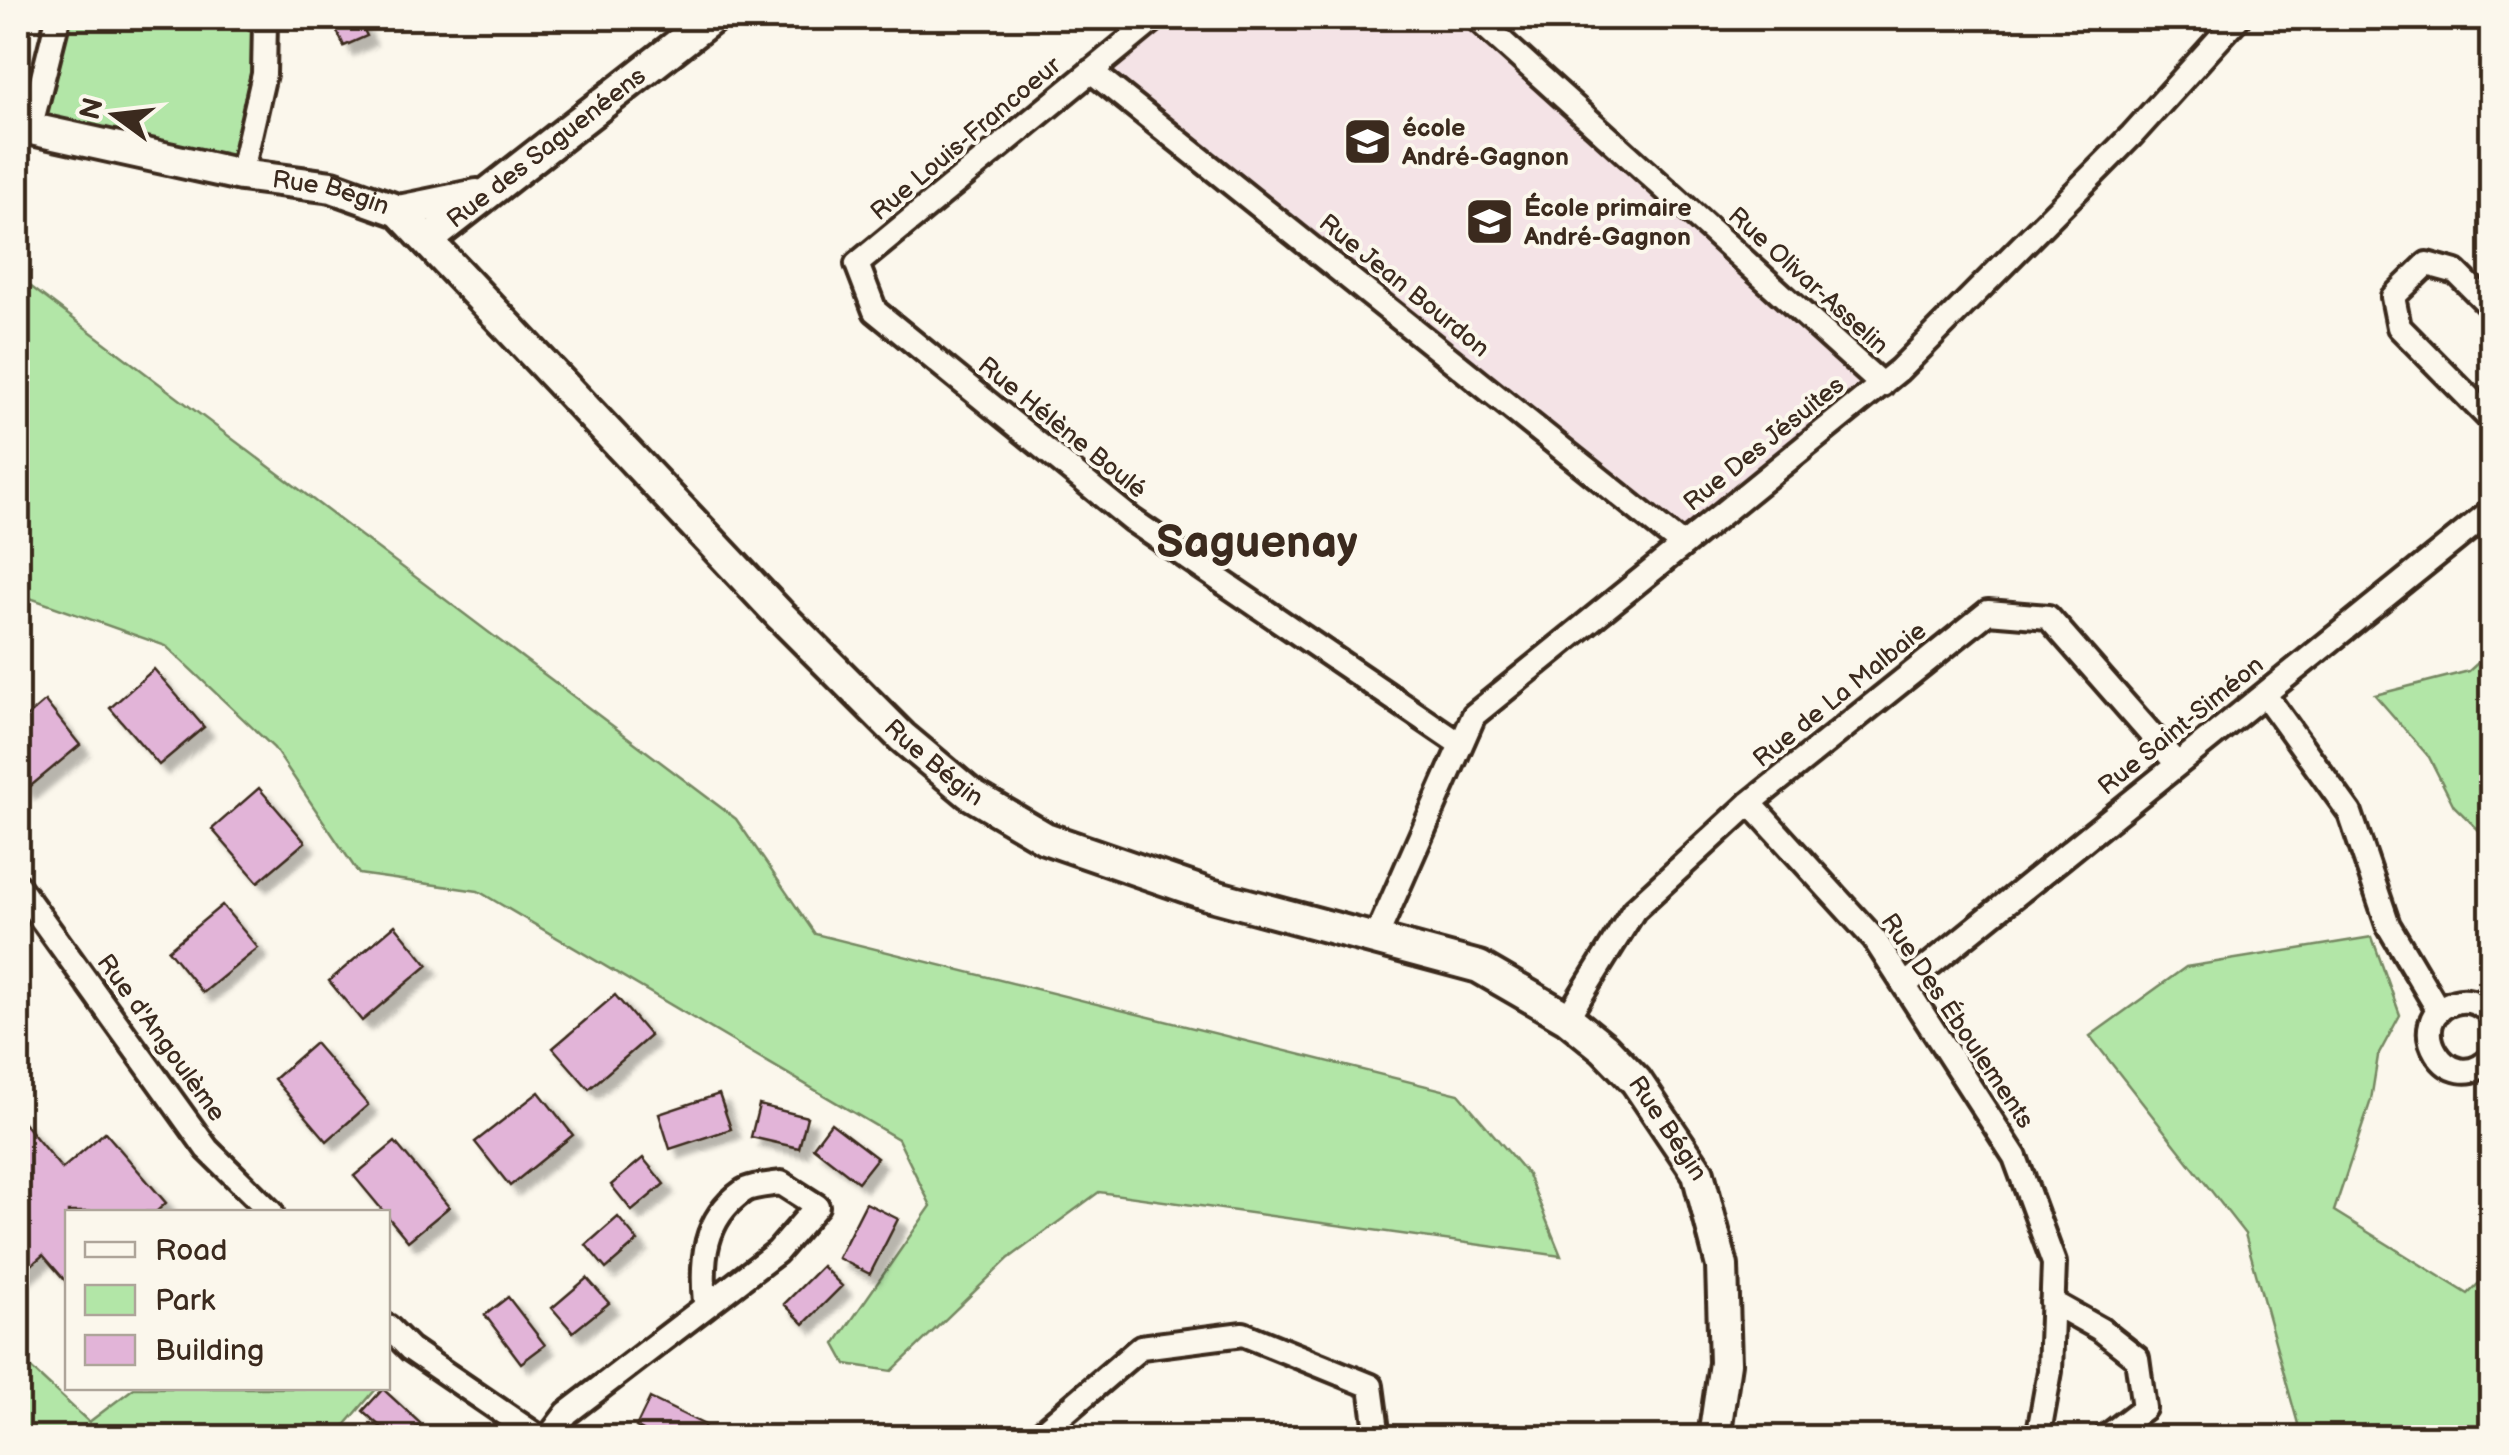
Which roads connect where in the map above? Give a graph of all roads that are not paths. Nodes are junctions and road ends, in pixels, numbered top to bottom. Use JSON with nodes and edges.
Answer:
{"nodes":[{"id":1,"x":58,"y":18,"type":"edge"},
{"id":2,"x":256,"y":18,"type":"edge"},
{"id":3,"x":712,"y":18,"type":"edge"},
{"id":4,"x":1156,"y":18,"type":"edge"},
{"id":5,"x":1476,"y":18,"type":"edge"},
{"id":6,"x":2238,"y":18,"type":"edge"},
{"id":7,"x":1092,"y":70,"type":"junction"},
{"id":8,"x":24,"y":127,"type":"edge"},
{"id":9,"x":241,"y":175,"type":"junction"},
{"id":10,"x":490,"y":192,"type":"junction"},
{"id":11,"x":399,"y":211,"type":"junction"},
{"id":12,"x":428,"y":240,"type":"junction"},
{"id":13,"x":857,"y":264,"type":"joint"},
{"id":14,"x":2492,"y":308,"type":"edge"},
{"id":15,"x":1882,"y":384,"type":"junction"},
{"id":16,"x":2492,"y":421,"type":"edge"},
{"id":17,"x":2492,"y":510,"type":"edge"},
{"id":18,"x":1682,"y":544,"type":"junction"},
{"id":19,"x":2265,"y":695,"type":"junction"},
{"id":20,"x":1460,"y":744,"type":"junction"},
{"id":21,"x":2177,"y":764,"type":"junction"},
{"id":22,"x":1750,"y":803,"type":"junction"},
{"id":23,"x":18,"y":886,"type":"edge"},
{"id":24,"x":1375,"y":940,"type":"junction"},
{"id":25,"x":1905,"y":985,"type":"junction"},
{"id":26,"x":2440,"y":1011,"type":"junction"},
{"id":27,"x":2492,"y":1014,"type":"edge"},
{"id":28,"x":1566,"y":1018,"type":"junction"},
{"id":29,"x":2492,"y":1056,"type":"edge"},
{"id":30,"x":269,"y":1210,"type":"edge"},
{"id":31,"x":705,"y":1302,"type":"junction"},
{"id":32,"x":2052,"y":1302,"type":"junction"},
{"id":33,"x":390,"y":1329,"type":"edge"},
{"id":34,"x":544,"y":1438,"type":"edge"},
{"id":35,"x":1034,"y":1438,"type":"edge"},
{"id":36,"x":1378,"y":1438,"type":"edge"},
{"id":37,"x":1714,"y":1438,"type":"edge"},
{"id":38,"x":2038,"y":1438,"type":"edge"},
{"id":39,"x":2105,"y":1438,"type":"edge"}],
"edges":[{"from":1,"to":8,"type":"street"},
{"from":2,"to":9,"type":"street"},
{"from":3,"to":10,"type":"street","name":"Rue des Saguenéens"},
{"from":4,"to":7,"type":"street","name":"Rue Louis-Francoeur"},
{"from":5,"to":15,"type":"street","name":"Rue Olivar-Asselin"},
{"from":6,"to":15,"type":"street","name":"Rue Des Jésuites"},
{"from":7,"to":13,"type":"street","name":"Rue Louis-Francoeur"},
{"from":7,"to":18,"type":"street","name":"Rue Jean Bourdon"},
{"from":8,"to":9,"type":"street","name":"Rue Bégin"},
{"from":9,"to":11,"type":"street","name":"Rue Bégin"},
{"from":10,"to":11,"type":"street"},
{"from":10,"to":12,"type":"street","name":"Rue des Saguenéens"},
{"from":11,"to":12,"type":"street","name":"Rue Bégin"},
{"from":12,"to":24,"type":"street","name":"Rue Bégin"},
{"from":13,"to":20,"type":"street","name":"Rue Hélène Boulé"},
{"from":14,"to":16,"type":"street"},
{"from":15,"to":18,"type":"street","name":"Rue Des Jésuites"},
{"from":17,"to":19,"type":"street","name":"Rue Saint-Siméon"},
{"from":18,"to":20,"type":"street","name":"Rue Des Jésuites"},
{"from":19,"to":21,"type":"street","name":"Rue Saint-Siméon"},
{"from":19,"to":26,"type":"street"},
{"from":20,"to":24,"type":"street","name":"Rue Des Jésuites"},
{"from":21,"to":22,"type":"street","name":"Rue de La Malbaie"},
{"from":21,"to":25,"type":"street","name":"Rue Saint-Siméon"},
{"from":22,"to":25,"type":"street","name":"Rue Des Éboulements"},
{"from":22,"to":28,"type":"street","name":"Rue de La Malbaie"},
{"from":23,"to":30,"type":"street","name":"Rue d'Angoulème"},
{"from":24,"to":28,"type":"street","name":"Rue Bégin"},
{"from":25,"to":32,"type":"street","name":"Rue Des Éboulements"},
{"from":26,"to":27,"type":"street"},
{"from":26,"to":29,"type":"street"},
{"from":28,"to":37,"type":"street","name":"Rue Bégin"},
{"from":31,"to":31,"type":"street"},
{"from":31,"to":34,"type":"street"},
{"from":32,"to":38,"type":"street","name":"Rue Des Éboulements"},
{"from":32,"to":39,"type":"street"},
{"from":33,"to":34,"type":"street"},
{"from":35,"to":36,"type":"street"}]}
